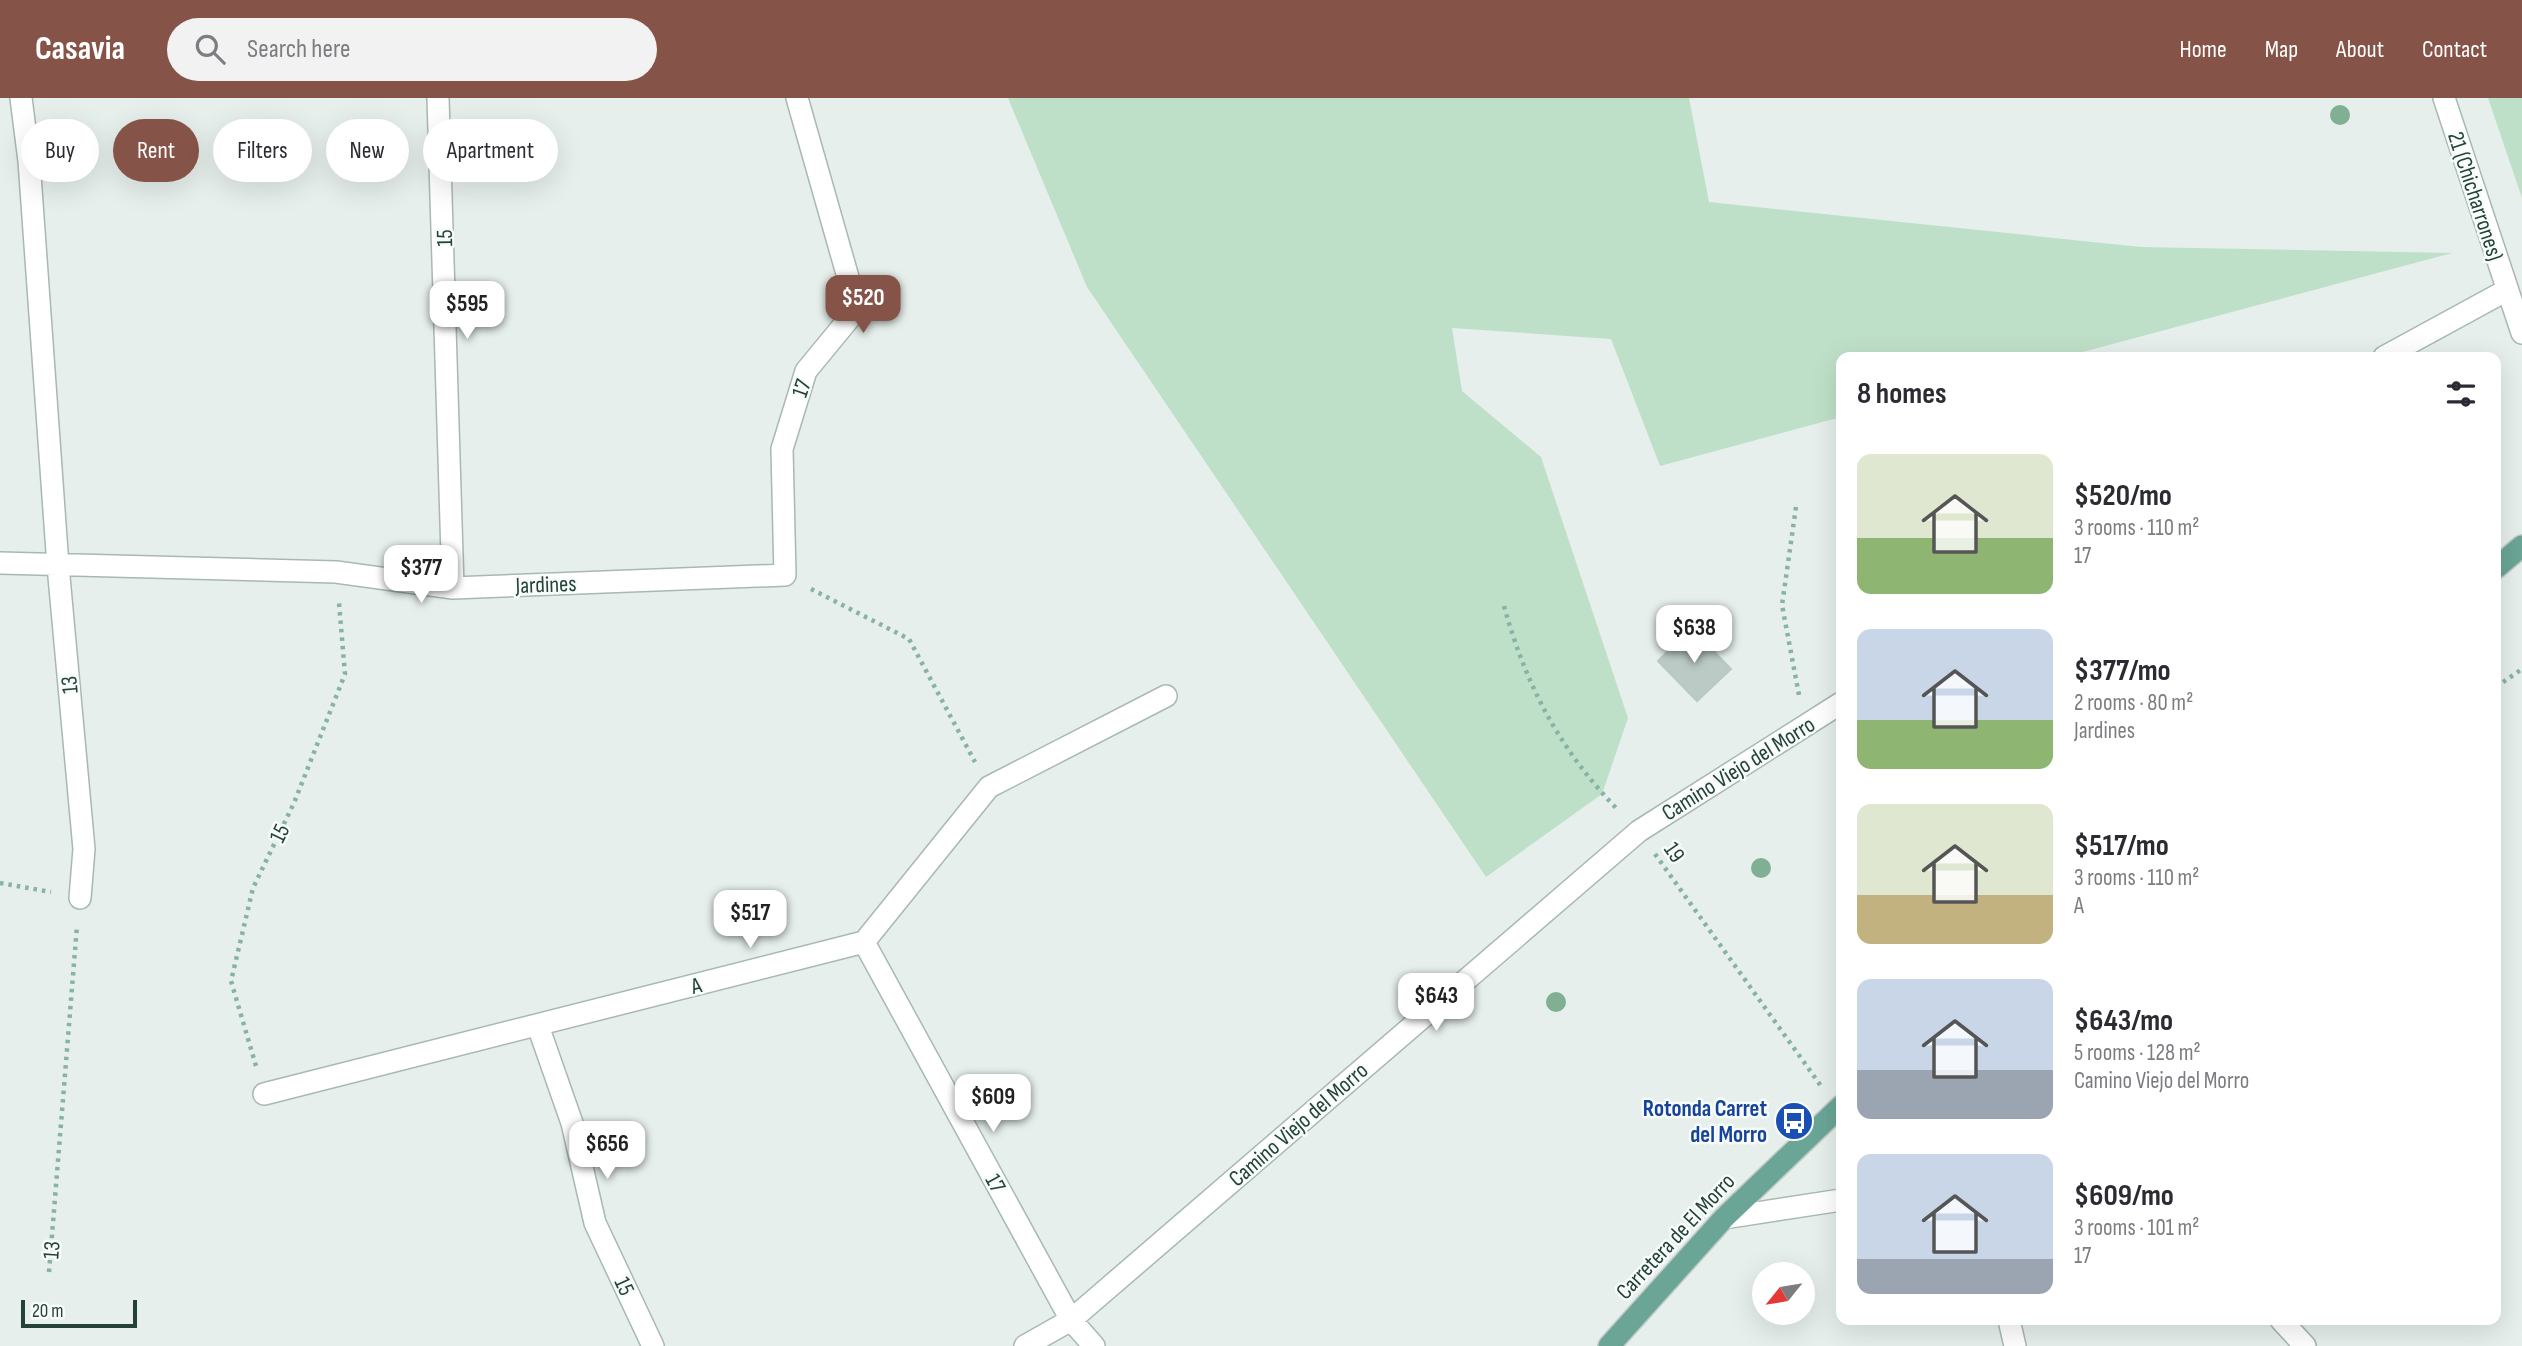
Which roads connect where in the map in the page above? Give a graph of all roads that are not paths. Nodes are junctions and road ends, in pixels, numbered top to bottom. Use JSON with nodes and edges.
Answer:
{"nodes":[{"id":1,"x":21,"y":98,"type":"edge"},
{"id":2,"x":438,"y":98,"type":"edge"},
{"id":3,"x":797,"y":98,"type":"edge"},
{"id":4,"x":2444,"y":98,"type":"edge"},
{"id":5,"x":2507,"y":290,"type":"junction"},
{"id":6,"x":2522,"y":333,"type":"edge"},
{"id":7,"x":2393,"y":352,"type":"edge"},
{"id":8,"x":2522,"y":546,"type":"edge"},
{"id":9,"x":0,"y":562,"type":"edge"},
{"id":10,"x":2501,"y":564,"type":"edge"},
{"id":11,"x":58,"y":566,"type":"junction"},
{"id":12,"x":785,"y":575,"type":"joint"},
{"id":13,"x":453,"y":587,"type":"junction"},
{"id":14,"x":1166,"y":696,"type":"dead end"},
{"id":15,"x":1836,"y":706,"type":"edge"},
{"id":16,"x":80,"y":898,"type":"road end"},
{"id":17,"x":864,"y":942,"type":"junction"},
{"id":18,"x":538,"y":1026,"type":"junction"},
{"id":19,"x":264,"y":1094,"type":"road end"},
{"id":20,"x":1836,"y":1112,"type":"edge"},
{"id":21,"x":1836,"y":1201,"type":"edge"},
{"id":22,"x":1724,"y":1218,"type":"junction"},
{"id":23,"x":1071,"y":1320,"type":"junction"},
{"id":24,"x":2010,"y":1325,"type":"edge"},
{"id":25,"x":2286,"y":1325,"type":"edge"},
{"id":26,"x":653,"y":1346,"type":"edge"},
{"id":27,"x":1025,"y":1346,"type":"edge"},
{"id":28,"x":1094,"y":1346,"type":"edge"},
{"id":29,"x":1609,"y":1346,"type":"edge"},
{"id":30,"x":2015,"y":1346,"type":"edge"},
{"id":31,"x":2305,"y":1346,"type":"edge"}],
"edges":[{"from":1,"to":11,"type":"street","name":"13"},
{"from":2,"to":13,"type":"street","name":"15"},
{"from":3,"to":12,"type":"street","name":"17"},
{"from":4,"to":5,"type":"street","name":"21 (Chicharrones)"},
{"from":5,"to":6,"type":"street","name":"21 (Chicharrones)"},
{"from":5,"to":7,"type":"street"},
{"from":8,"to":10,"type":"main road"},
{"from":9,"to":11,"type":"street","name":"Jardines"},
{"from":11,"to":13,"type":"street","name":"Jardines"},
{"from":11,"to":16,"type":"street","name":"13"},
{"from":12,"to":13,"type":"street","name":"Jardines"},
{"from":14,"to":17,"type":"street"},
{"from":15,"to":23,"type":"street","name":"Camino Viejo del Morro"},
{"from":17,"to":18,"type":"street","name":"A"},
{"from":17,"to":23,"type":"street","name":"17"},
{"from":18,"to":19,"type":"street","name":"A"},
{"from":18,"to":26,"type":"street","name":"15"},
{"from":20,"to":22,"type":"main road","name":"Carretera de El Morro"},
{"from":21,"to":22,"type":"street"},
{"from":22,"to":29,"type":"main road","name":"Carretera de El Morro"},
{"from":23,"to":27,"type":"street","name":"Camino Viejo del Morro"},
{"from":23,"to":28,"type":"street","name":"17"},
{"from":24,"to":30,"type":"street"},
{"from":25,"to":31,"type":"street"}]}
